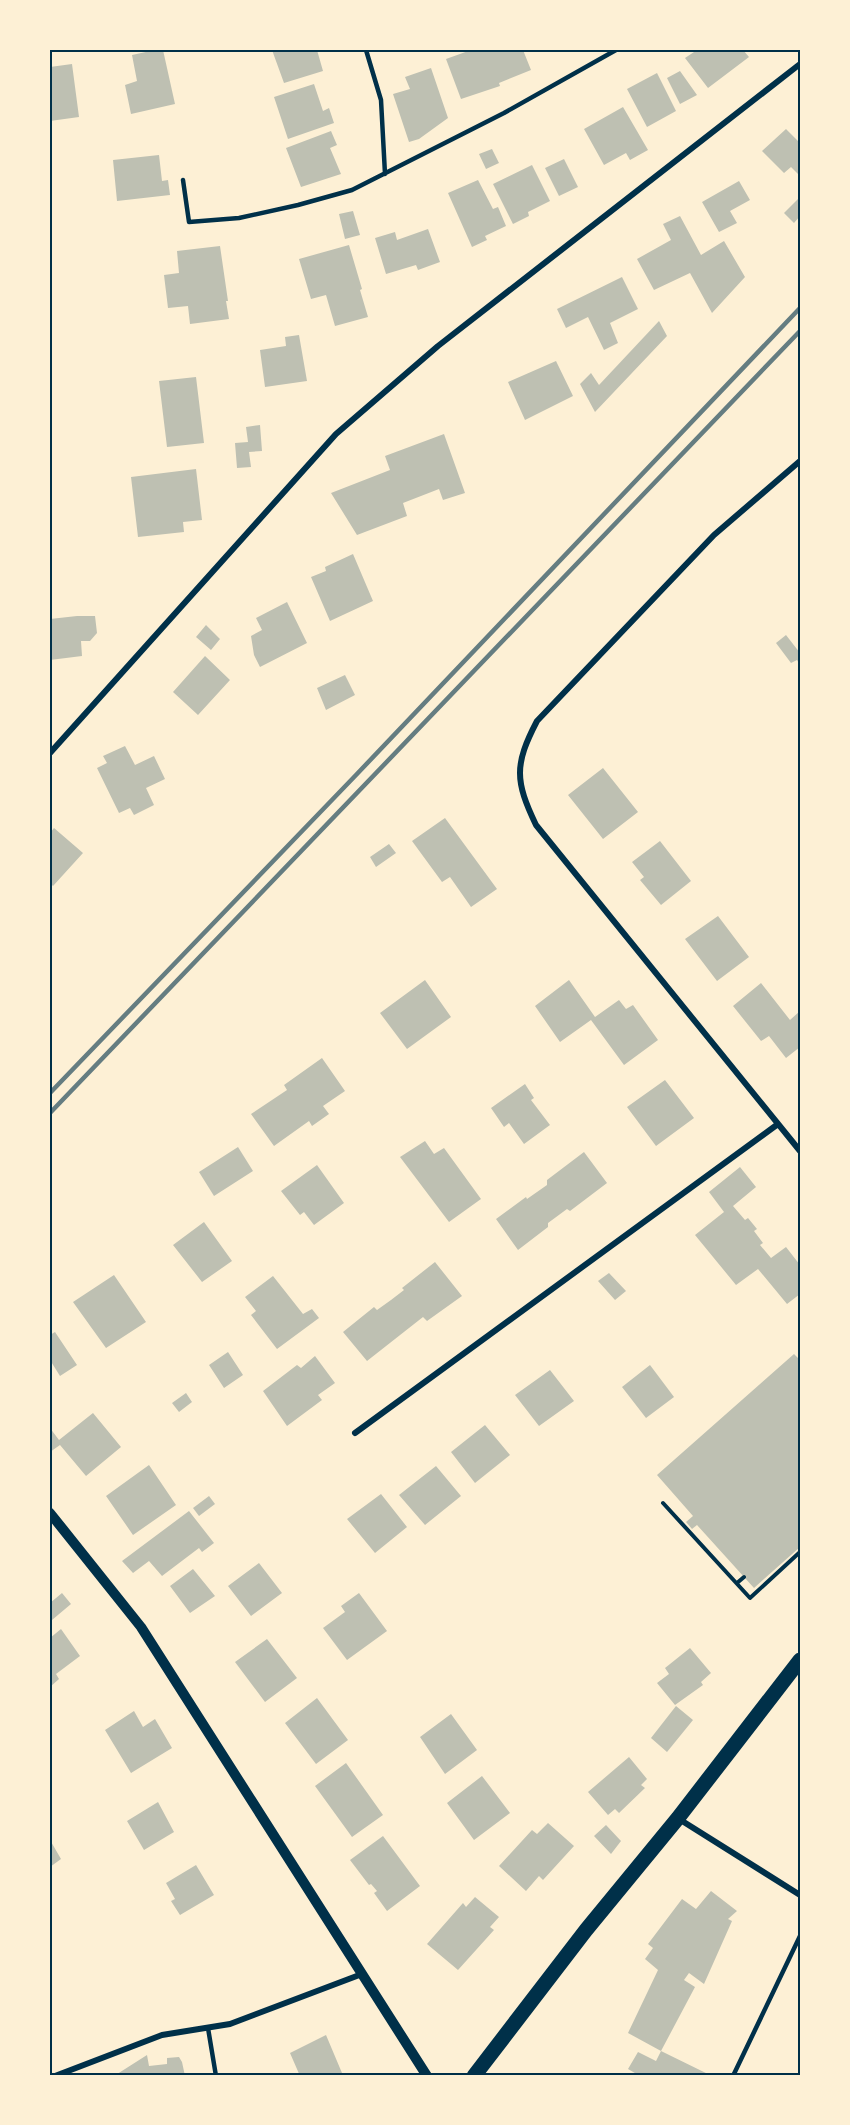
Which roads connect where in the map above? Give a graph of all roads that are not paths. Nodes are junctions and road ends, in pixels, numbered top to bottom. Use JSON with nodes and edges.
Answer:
{"nodes":[{"id":1,"x":366,"y":50,"type":"edge"},
{"id":2,"x":616,"y":50,"type":"edge"},
{"id":3,"x":801,"y":64,"type":"edge"},
{"id":4,"x":385,"y":174,"type":"junction"},
{"id":5,"x":183,"y":180,"type":"dead end"},
{"id":6,"x":801,"y":461,"type":"edge"},
{"id":7,"x":50,"y":753,"type":"edge"},
{"id":8,"x":778,"y":1124,"type":"junction"},
{"id":9,"x":801,"y":1151,"type":"edge"},
{"id":10,"x":355,"y":1433,"type":"dead end"},
{"id":11,"x":50,"y":1514,"type":"edge"},
{"id":12,"x":801,"y":1660,"type":"edge"},
{"id":13,"x":678,"y":1818,"type":"junction"},
{"id":14,"x":801,"y":1895,"type":"edge"},
{"id":15,"x":801,"y":1936,"type":"edge"},
{"id":16,"x":362,"y":1974,"type":"junction"},
{"id":17,"x":208,"y":2028,"type":"junction"},
{"id":18,"x":55,"y":2076,"type":"edge"},
{"id":19,"x":216,"y":2076,"type":"edge"},
{"id":20,"x":427,"y":2076,"type":"edge"},
{"id":21,"x":474,"y":2076,"type":"edge"},
{"id":22,"x":733,"y":2076,"type":"edge"}],
"edges":[{"from":1,"to":4,"type":"lane"},
{"from":2,"to":4,"type":"lane"},
{"from":3,"to":7,"type":"street"},
{"from":4,"to":5,"type":"lane"},
{"from":6,"to":8,"type":"street"},
{"from":8,"to":9,"type":"street"},
{"from":8,"to":10,"type":"street"},
{"from":11,"to":16,"type":"street"},
{"from":12,"to":13,"type":"main road"},
{"from":13,"to":14,"type":"street"},
{"from":13,"to":21,"type":"main road"},
{"from":15,"to":22,"type":"lane"},
{"from":16,"to":17,"type":"street"},
{"from":16,"to":20,"type":"street"},
{"from":17,"to":18,"type":"street"},
{"from":17,"to":19,"type":"lane"}]}
